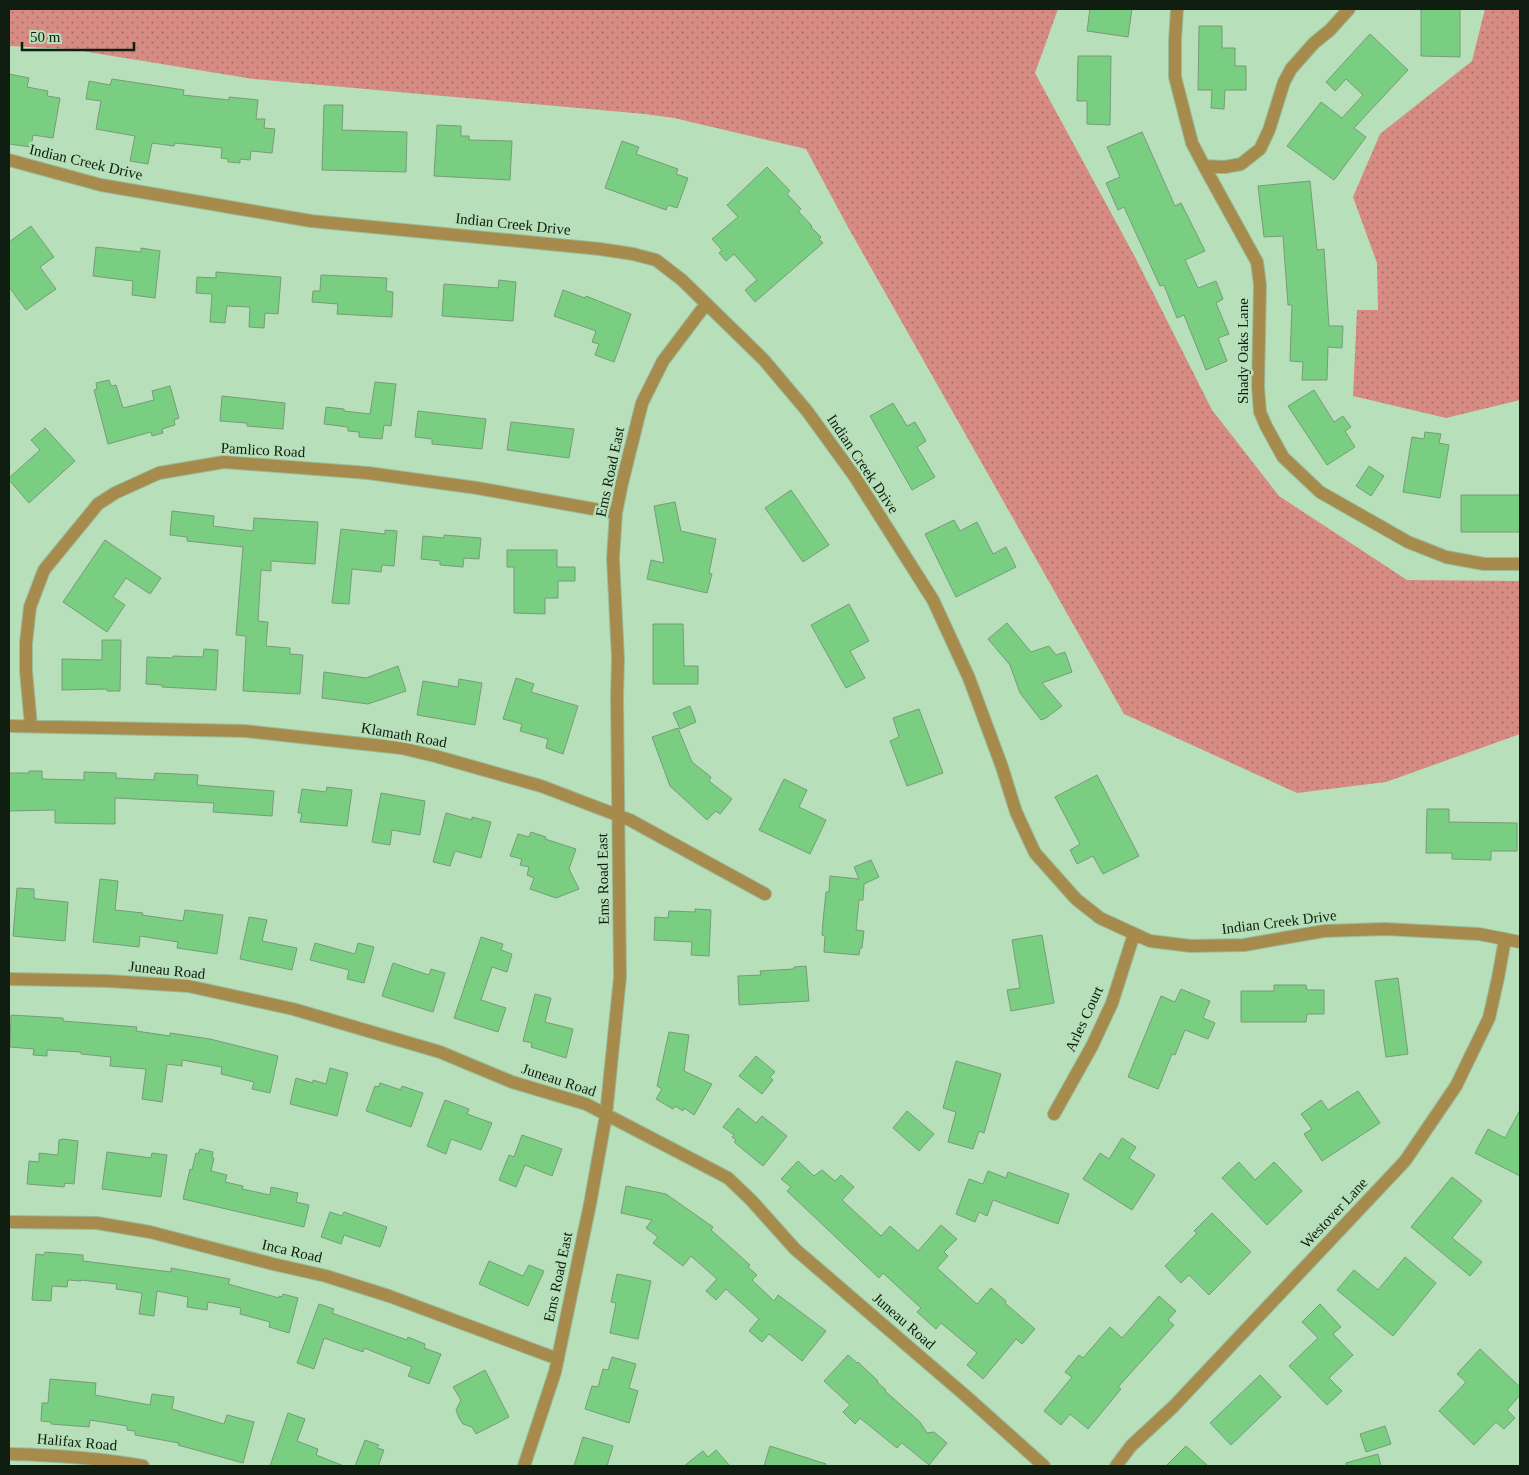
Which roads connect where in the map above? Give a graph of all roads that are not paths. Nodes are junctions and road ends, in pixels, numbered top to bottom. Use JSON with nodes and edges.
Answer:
{"nodes":[{"id":1,"x":1177,"y":9,"type":"edge"},
{"id":2,"x":1349,"y":9,"type":"edge"},
{"id":3,"x":9,"y":160,"type":"edge"},
{"id":4,"x":1204,"y":166,"type":"junction"},
{"id":5,"x":706,"y":304,"type":"junction"},
{"id":6,"x":616,"y":513,"type":"junction"},
{"id":7,"x":1520,"y":564,"type":"edge"},
{"id":8,"x":9,"y":726,"type":"edge"},
{"id":9,"x":30,"y":726,"type":"junction"},
{"id":10,"x":618,"y":815,"type":"junction"},
{"id":11,"x":765,"y":894,"type":"dead end"},
{"id":12,"x":1134,"y":934,"type":"junction"},
{"id":13,"x":1504,"y":939,"type":"junction"},
{"id":14,"x":1520,"y":942,"type":"edge"},
{"id":15,"x":9,"y":979,"type":"edge"},
{"id":16,"x":1054,"y":1114,"type":"dead end"},
{"id":17,"x":606,"y":1115,"type":"junction"},
{"id":18,"x":9,"y":1222,"type":"edge"},
{"id":19,"x":558,"y":1359,"type":"junction"},
{"id":20,"x":9,"y":1454,"type":"edge"},
{"id":21,"x":143,"y":1466,"type":"edge"},
{"id":22,"x":524,"y":1466,"type":"edge"},
{"id":23,"x":1044,"y":1466,"type":"edge"},
{"id":24,"x":1116,"y":1466,"type":"edge"}],
"edges":[{"from":1,"to":4,"type":"street","name":"Shady Oaks Lane"},
{"from":2,"to":4,"type":"street"},
{"from":3,"to":5,"type":"street","name":"Indian Creek Drive"},
{"from":4,"to":7,"type":"street","name":"Shady Oaks Lane"},
{"from":5,"to":6,"type":"street","name":"Ems Road East"},
{"from":5,"to":12,"type":"street","name":"Indian Creek Drive"},
{"from":6,"to":9,"type":"street","name":"Pamlico Road"},
{"from":6,"to":10,"type":"street","name":"Ems Road East"},
{"from":8,"to":9,"type":"street","name":"Klamath Road"},
{"from":9,"to":10,"type":"street","name":"Klamath Road"},
{"from":10,"to":11,"type":"street","name":"Klamath Road"},
{"from":10,"to":17,"type":"street","name":"Ems Road East"},
{"from":12,"to":13,"type":"street","name":"Indian Creek Drive"},
{"from":12,"to":16,"type":"street","name":"Arles Court"},
{"from":13,"to":14,"type":"street","name":"Indian Creek Drive"},
{"from":13,"to":24,"type":"street","name":"Westover Lane"},
{"from":15,"to":17,"type":"street","name":"Juneau Road"},
{"from":17,"to":19,"type":"street","name":"Ems Road East"},
{"from":17,"to":23,"type":"street","name":"Juneau Road"},
{"from":18,"to":19,"type":"street","name":"Inca Road"},
{"from":19,"to":22,"type":"street","name":"Ems Road East"},
{"from":20,"to":21,"type":"street","name":"Halifax Road"}]}
